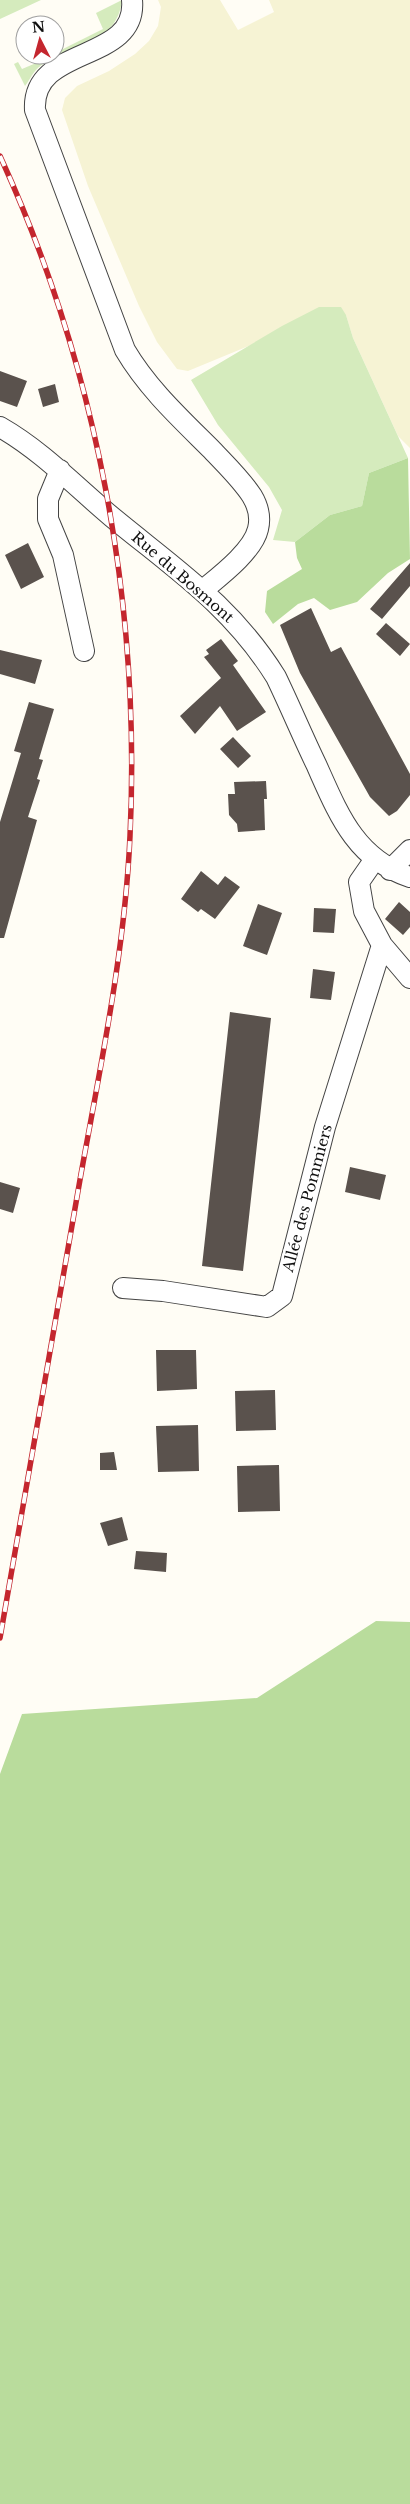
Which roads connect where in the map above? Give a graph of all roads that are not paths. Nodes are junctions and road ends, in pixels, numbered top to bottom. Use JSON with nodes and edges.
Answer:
{"nodes":[{"id":1,"x":132,"y":0,"type":"edge"},
{"id":2,"x":0,"y":427,"type":"edge"},
{"id":3,"x":60,"y":470,"type":"junction"},
{"id":4,"x":202,"y":590,"type":"junction"},
{"id":5,"x":84,"y":651,"type":"dead end"},
{"id":6,"x":410,"y":850,"type":"edge"},
{"id":7,"x":383,"y":865,"type":"junction"},
{"id":8,"x":410,"y":877,"type":"edge"},
{"id":9,"x":382,"y":944,"type":"junction"},
{"id":10,"x":410,"y":978,"type":"edge"},
{"id":11,"x":123,"y":1288,"type":"dead end"}],
"edges":[{"from":1,"to":4,"type":"street"},
{"from":2,"to":3,"type":"street","name":"Rue du Bosmont"},
{"from":3,"to":4,"type":"street","name":"Rue du Bosmont"},
{"from":3,"to":5,"type":"street"},
{"from":4,"to":7,"type":"street","name":"Rue du Bosmont"},
{"from":6,"to":7,"type":"street"},
{"from":7,"to":8,"type":"street","name":"Rue du Bosmont"},
{"from":7,"to":9,"type":"street"},
{"from":9,"to":10,"type":"street"},
{"from":9,"to":11,"type":"street","name":"Allée des Pommiers"}]}
